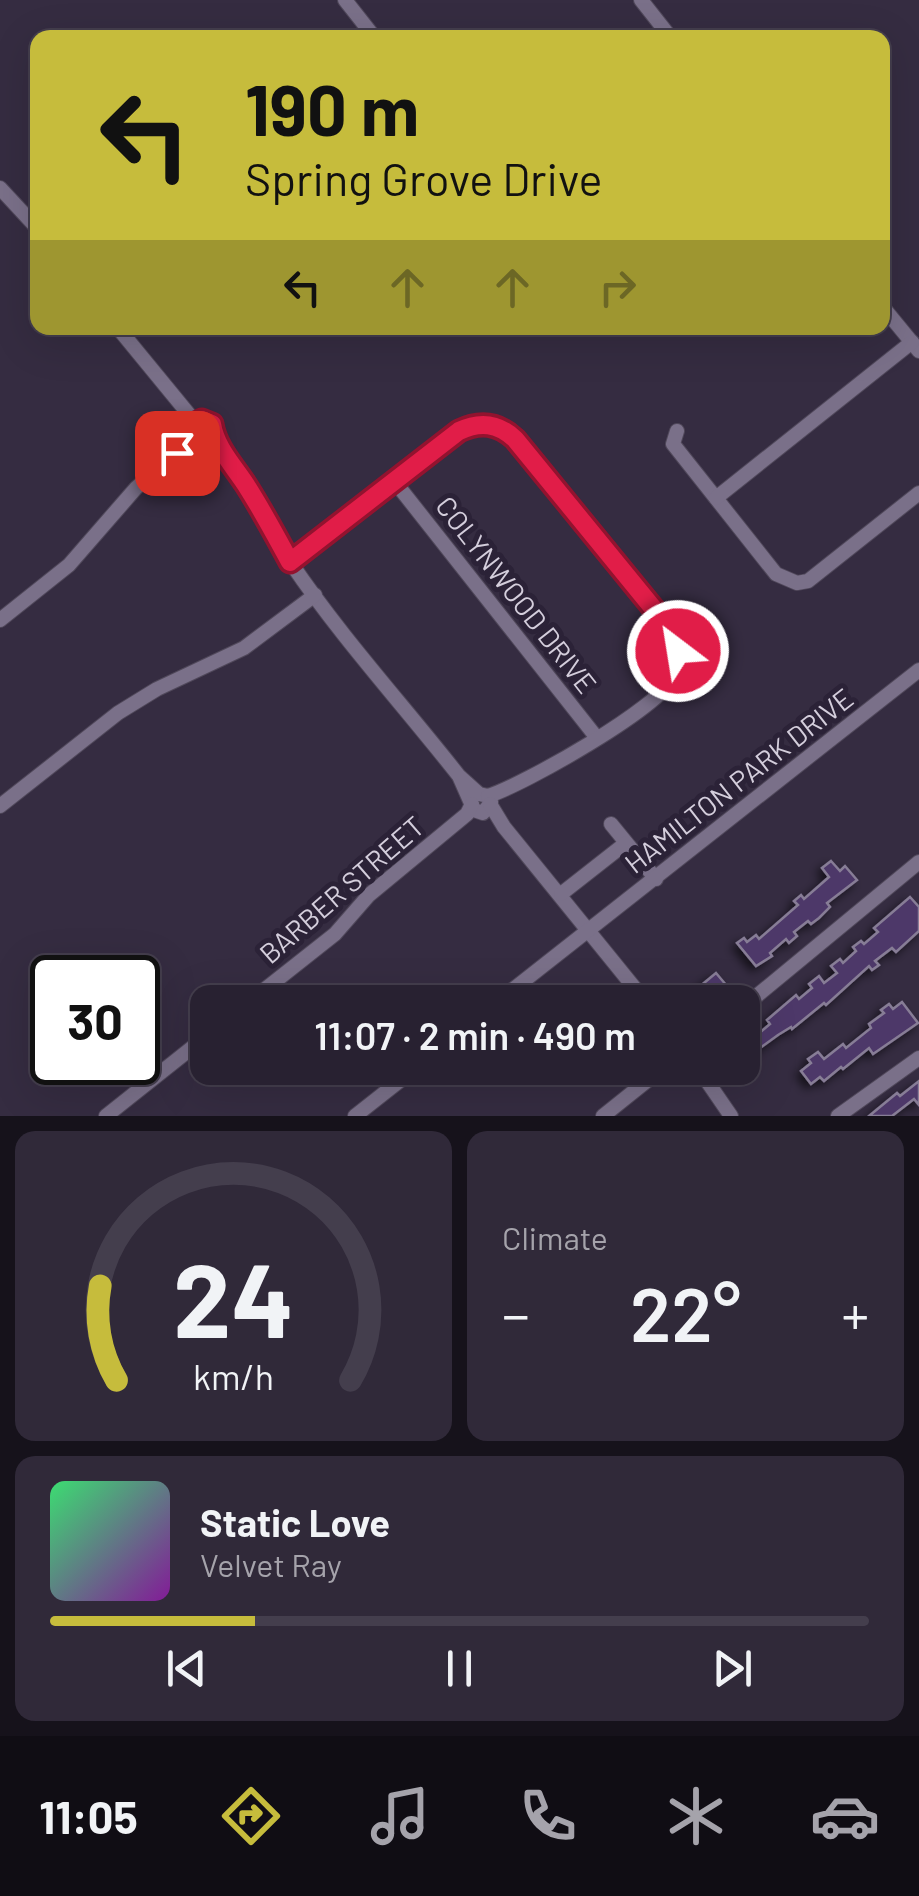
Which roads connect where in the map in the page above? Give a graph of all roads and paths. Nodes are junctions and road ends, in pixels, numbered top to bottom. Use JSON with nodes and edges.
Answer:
{"nodes":[{"id":1,"x":345,"y":0,"type":"edge"},
{"id":2,"x":641,"y":0,"type":"edge"},
{"id":3,"x":369,"y":30,"type":"edge"},
{"id":4,"x":665,"y":30,"type":"edge"},
{"id":5,"x":0,"y":188,"type":"edge"},
{"id":6,"x":30,"y":220,"type":"edge"},
{"id":7,"x":890,"y":316,"type":"edge"},
{"id":8,"x":124,"y":335,"type":"edge"},
{"id":9,"x":915,"y":347,"type":"edge"},
{"id":10,"x":677,"y":431,"type":"dead end"},
{"id":11,"x":202,"y":434,"type":"junction"},
{"id":12,"x":394,"y":482,"type":"junction"},
{"id":13,"x":919,"y":493,"type":"edge"},
{"id":14,"x":716,"y":498,"type":"junction"},
{"id":15,"x":290,"y":562,"type":"junction"},
{"id":16,"x":315,"y":595,"type":"junction"},
{"id":17,"x":0,"y":620,"type":"edge"},
{"id":18,"x":919,"y":670,"type":"edge"},
{"id":19,"x":598,"y":738,"type":"junction"},
{"id":20,"x":481,"y":803,"type":"junction"},
{"id":21,"x":0,"y":806,"type":"edge"},
{"id":22,"x":611,"y":824,"type":"dead end"},
{"id":23,"x":626,"y":843,"type":"junction"},
{"id":24,"x":919,"y":862,"type":"edge"},
{"id":25,"x":656,"y":879,"type":"junction"},
{"id":26,"x":561,"y":894,"type":"junction"},
{"id":27,"x":590,"y":931,"type":"junction"},
{"id":28,"x":270,"y":985,"type":"edge"},
{"id":29,"x":519,"y":985,"type":"edge"},
{"id":30,"x":633,"y":985,"type":"edge"},
{"id":31,"x":760,"y":993,"type":"edge"},
{"id":32,"x":190,"y":1049,"type":"edge"},
{"id":33,"x":919,"y":1058,"type":"edge"},
{"id":34,"x":395,"y":1085,"type":"edge"},
{"id":35,"x":642,"y":1085,"type":"edge"},
{"id":36,"x":710,"y":1085,"type":"edge"},
{"id":37,"x":106,"y":1116,"type":"edge"},
{"id":38,"x":356,"y":1116,"type":"edge"},
{"id":39,"x":603,"y":1116,"type":"edge"},
{"id":40,"x":732,"y":1116,"type":"edge"},
{"id":41,"x":838,"y":1116,"type":"edge"}],
"edges":[{"from":1,"to":3,"type":"street"},
{"from":2,"to":4,"type":"street"},
{"from":5,"to":6,"type":"street"},
{"from":7,"to":9,"type":"street"},
{"from":8,"to":11,"type":"street"},
{"from":9,"to":14,"type":"street"},
{"from":10,"to":14,"type":"street"},
{"from":11,"to":15,"type":"street"},
{"from":11,"to":17,"type":"street"},
{"from":12,"to":15,"type":"street","name":"BARBER STREET"},
{"from":12,"to":19,"type":"street","name":"COLYNWOOD DRIVE"},
{"from":12,"to":19,"type":"street","name":"BARBER STREET"},
{"from":13,"to":14,"type":"street"},
{"from":15,"to":16,"type":"street"},
{"from":16,"to":20,"type":"street"},
{"from":16,"to":21,"type":"street"},
{"from":18,"to":25,"type":"street","name":"HAMILTON PARK DRIVE"},
{"from":19,"to":20,"type":"street","name":"BARBER STREET"},
{"from":20,"to":26,"type":"street"},
{"from":20,"to":28,"type":"street","name":"BARBER STREET"},
{"from":22,"to":23,"type":"street"},
{"from":23,"to":25,"type":"street"},
{"from":23,"to":26,"type":"street"},
{"from":24,"to":31,"type":"street"},
{"from":25,"to":27,"type":"street","name":"HAMILTON PARK DRIVE"},
{"from":26,"to":27,"type":"street"},
{"from":27,"to":29,"type":"street","name":"HAMILTON PARK DRIVE"},
{"from":27,"to":30,"type":"street"},
{"from":32,"to":37,"type":"street"},
{"from":33,"to":41,"type":"street"},
{"from":34,"to":38,"type":"street"},
{"from":35,"to":39,"type":"street"},
{"from":36,"to":40,"type":"street"}]}
